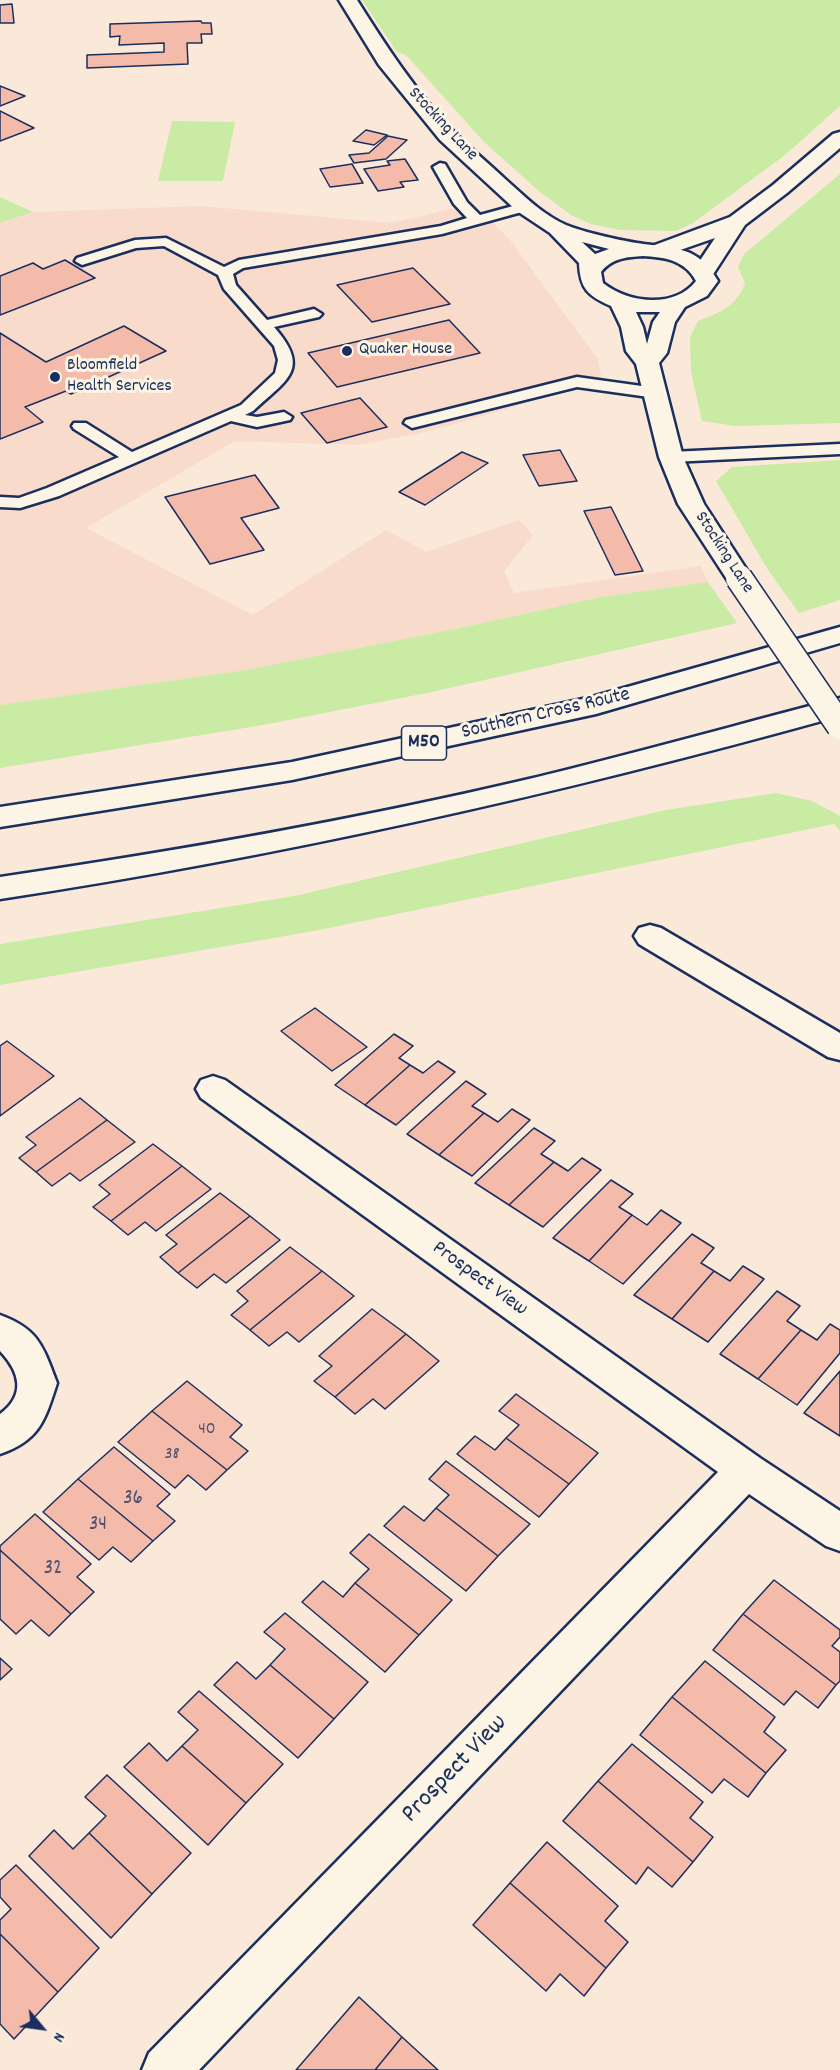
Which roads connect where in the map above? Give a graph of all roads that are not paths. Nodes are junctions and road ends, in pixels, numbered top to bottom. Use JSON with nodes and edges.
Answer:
{"nodes":[{"id":1,"x":348,"y":0,"type":"edge"},
{"id":2,"x":840,"y":138,"type":"edge"},
{"id":3,"x":440,"y":167,"type":"dead end"},
{"id":4,"x":524,"y":207,"type":"junction"},
{"id":5,"x":477,"y":220,"type":"junction"},
{"id":6,"x":737,"y":221,"type":"junction"},
{"id":7,"x":558,"y":229,"type":"junction"},
{"id":8,"x":650,"y":250,"type":"junction"},
{"id":9,"x":82,"y":261,"type":"dead end"},
{"id":10,"x":591,"y":270,"type":"junction"},
{"id":11,"x":704,"y":272,"type":"junction"},
{"id":12,"x":225,"y":273,"type":"junction"},
{"id":13,"x":620,"y":301,"type":"junction"},
{"id":14,"x":677,"y":303,"type":"junction"},
{"id":15,"x":314,"y":314,"type":"dead end"},
{"id":16,"x":263,"y":325,"type":"junction"},
{"id":17,"x":647,"y":362,"type":"junction"},
{"id":18,"x":656,"y":393,"type":"junction"},
{"id":19,"x":232,"y":414,"type":"junction"},
{"id":20,"x":284,"y":417,"type":"dead end"},
{"id":21,"x":412,"y":423,"type":"dead end"},
{"id":22,"x":80,"y":426,"type":"dead end"},
{"id":23,"x":840,"y":449,"type":"edge"},
{"id":24,"x":671,"y":457,"type":"junction"},
{"id":25,"x":131,"y":458,"type":"junction"},
{"id":26,"x":0,"y":502,"type":"edge"},
{"id":27,"x":840,"y":634,"type":"edge"},
{"id":28,"x":840,"y":707,"type":"edge"},
{"id":29,"x":840,"y":726,"type":"edge"},
{"id":30,"x":0,"y":817,"type":"edge"},
{"id":31,"x":0,"y":888,"type":"edge"},
{"id":32,"x":650,"y":936,"type":"dead end"},
{"id":33,"x":840,"y":1048,"type":"edge"},
{"id":34,"x":213,"y":1089,"type":"dead end"},
{"id":35,"x":0,"y":1332,"type":"edge"},
{"id":36,"x":0,"y":1437,"type":"edge"},
{"id":37,"x":746,"y":1470,"type":"junction"},
{"id":38,"x":840,"y":1533,"type":"edge"},
{"id":39,"x":166,"y":2070,"type":"edge"}],
"edges":[{"from":1,"to":4,"type":"main road","name":"Stocking Lane"},
{"from":2,"to":6,"type":"main road"},
{"from":3,"to":5,"type":"lane"},
{"from":4,"to":5,"type":"lane"},
{"from":4,"to":7,"type":"main road","name":"Stocking Lane"},
{"from":5,"to":12,"type":"lane"},
{"from":6,"to":8,"type":"main road"},
{"from":6,"to":11,"type":"main road"},
{"from":7,"to":8,"type":"main road","name":"Stocking Lane"},
{"from":7,"to":10,"type":"main road","name":"Stocking Lane"},
{"from":8,"to":10,"type":"main road","name":"Stocking Lane"},
{"from":8,"to":11,"type":"main road","name":"Stocking Lane"},
{"from":9,"to":12,"type":"lane"},
{"from":10,"to":13,"type":"main road","name":"Stocking Lane"},
{"from":11,"to":14,"type":"main road","name":"Stocking Lane"},
{"from":12,"to":16,"type":"lane"},
{"from":13,"to":14,"type":"main road","name":"Stocking Lane"},
{"from":13,"to":17,"type":"main road","name":"Stocking Lane"},
{"from":14,"to":17,"type":"main road"},
{"from":15,"to":16,"type":"lane"},
{"from":16,"to":19,"type":"lane"},
{"from":17,"to":18,"type":"main road","name":"Stocking Lane"},
{"from":18,"to":21,"type":"lane"},
{"from":18,"to":24,"type":"main road","name":"Stocking Lane"},
{"from":19,"to":20,"type":"lane"},
{"from":19,"to":25,"type":"lane"},
{"from":22,"to":25,"type":"lane"},
{"from":23,"to":24,"type":"lane"},
{"from":24,"to":29,"type":"main road","name":"Stocking Lane","bridge":true},
{"from":25,"to":26,"type":"lane"},
{"from":27,"to":30,"type":"main road","name":"Southern Cross Route","number":"M50"},
{"from":28,"to":31,"type":"main road"},
{"from":32,"to":33,"type":"main road"},
{"from":34,"to":37,"type":"main road","name":"Prospect View"},
{"from":35,"to":36,"type":"main road"},
{"from":37,"to":38,"type":"main road","name":"Prospect View"},
{"from":37,"to":39,"type":"main road","name":"Prospect View"}]}
